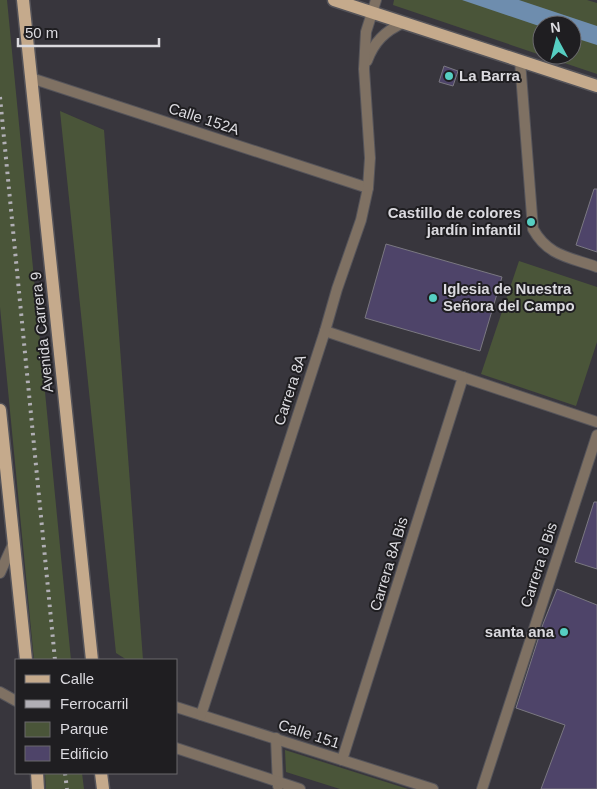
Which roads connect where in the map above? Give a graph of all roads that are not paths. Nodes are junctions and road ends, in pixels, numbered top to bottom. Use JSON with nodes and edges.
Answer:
{"nodes":[{"id":1,"x":23,"y":0,"type":"edge"},
{"id":2,"x":334,"y":0,"type":"edge"},
{"id":3,"x":374,"y":6,"type":"edge"},
{"id":4,"x":403,"y":23,"type":"junction"},
{"id":5,"x":520,"y":61,"type":"junction"},
{"id":6,"x":364,"y":69,"type":"junction"},
{"id":7,"x":31,"y":78,"type":"junction"},
{"id":8,"x":597,"y":86,"type":"edge"},
{"id":9,"x":368,"y":188,"type":"junction"},
{"id":10,"x":597,"y":267,"type":"edge"},
{"id":11,"x":325,"y":330,"type":"junction"},
{"id":12,"x":463,"y":377,"type":"junction"},
{"id":13,"x":0,"y":410,"type":"edge"},
{"id":14,"x":597,"y":422,"type":"edge"},
{"id":15,"x":597,"y":435,"type":"edge"},
{"id":16,"x":14,"y":541,"type":"junction"},
{"id":17,"x":0,"y":573,"type":"edge"},
{"id":18,"x":26,"y":659,"type":"edge"},
{"id":19,"x":92,"y":659,"type":"edge"},
{"id":20,"x":0,"y":692,"type":"edge"},
{"id":21,"x":15,"y":700,"type":"edge"},
{"id":22,"x":178,"y":708,"type":"edge"},
{"id":23,"x":201,"y":715,"type":"junction"},
{"id":24,"x":276,"y":738,"type":"junction"},
{"id":25,"x":178,"y":749,"type":"edge"},
{"id":26,"x":342,"y":760,"type":"junction"},
{"id":27,"x":37,"y":774,"type":"edge"},
{"id":28,"x":101,"y":774,"type":"edge"},
{"id":29,"x":278,"y":785,"type":"edge"},
{"id":30,"x":38,"y":789,"type":"edge"},
{"id":31,"x":103,"y":789,"type":"edge"},
{"id":32,"x":300,"y":789,"type":"edge"},
{"id":33,"x":433,"y":789,"type":"edge"},
{"id":34,"x":482,"y":789,"type":"edge"}],
"edges":[{"from":1,"to":7,"type":"main road","name":"Avenida Carrera 9"},
{"from":2,"to":3,"type":"main road"},
{"from":3,"to":4,"type":"main road"},
{"from":3,"to":6,"type":"street","name":"Carrera 8A"},
{"from":4,"to":5,"type":"main road"},
{"from":4,"to":6,"type":"street","name":"Carrera 8A"},
{"from":5,"to":8,"type":"main road"},
{"from":5,"to":10,"type":"street"},
{"from":6,"to":9,"type":"street","name":"Carrera 8A"},
{"from":7,"to":9,"type":"street","name":"Calle 152A"},
{"from":7,"to":19,"type":"main road","name":"Avenida Carrera 9"},
{"from":9,"to":11,"type":"street","name":"Carrera 8A"},
{"from":11,"to":12,"type":"street"},
{"from":11,"to":23,"type":"street","name":"Carrera 8A"},
{"from":12,"to":14,"type":"street"},
{"from":12,"to":26,"type":"street","name":"Carrera 8A Bis"},
{"from":13,"to":16,"type":"main road"},
{"from":15,"to":34,"type":"street","name":"Carrera 8 Bis"},
{"from":16,"to":17,"type":"street"},
{"from":16,"to":18,"type":"main road"},
{"from":20,"to":21,"type":"street"},
{"from":22,"to":23,"type":"street","name":"Calle 151"},
{"from":23,"to":24,"type":"street","name":"Calle 151"},
{"from":24,"to":26,"type":"street","name":"Calle 151"},
{"from":24,"to":29,"type":"street"},
{"from":25,"to":29,"type":"street"},
{"from":26,"to":33,"type":"street","name":"Calle 151"},
{"from":27,"to":30,"type":"main road"},
{"from":28,"to":31,"type":"main road"},
{"from":29,"to":32,"type":"street"}]}
